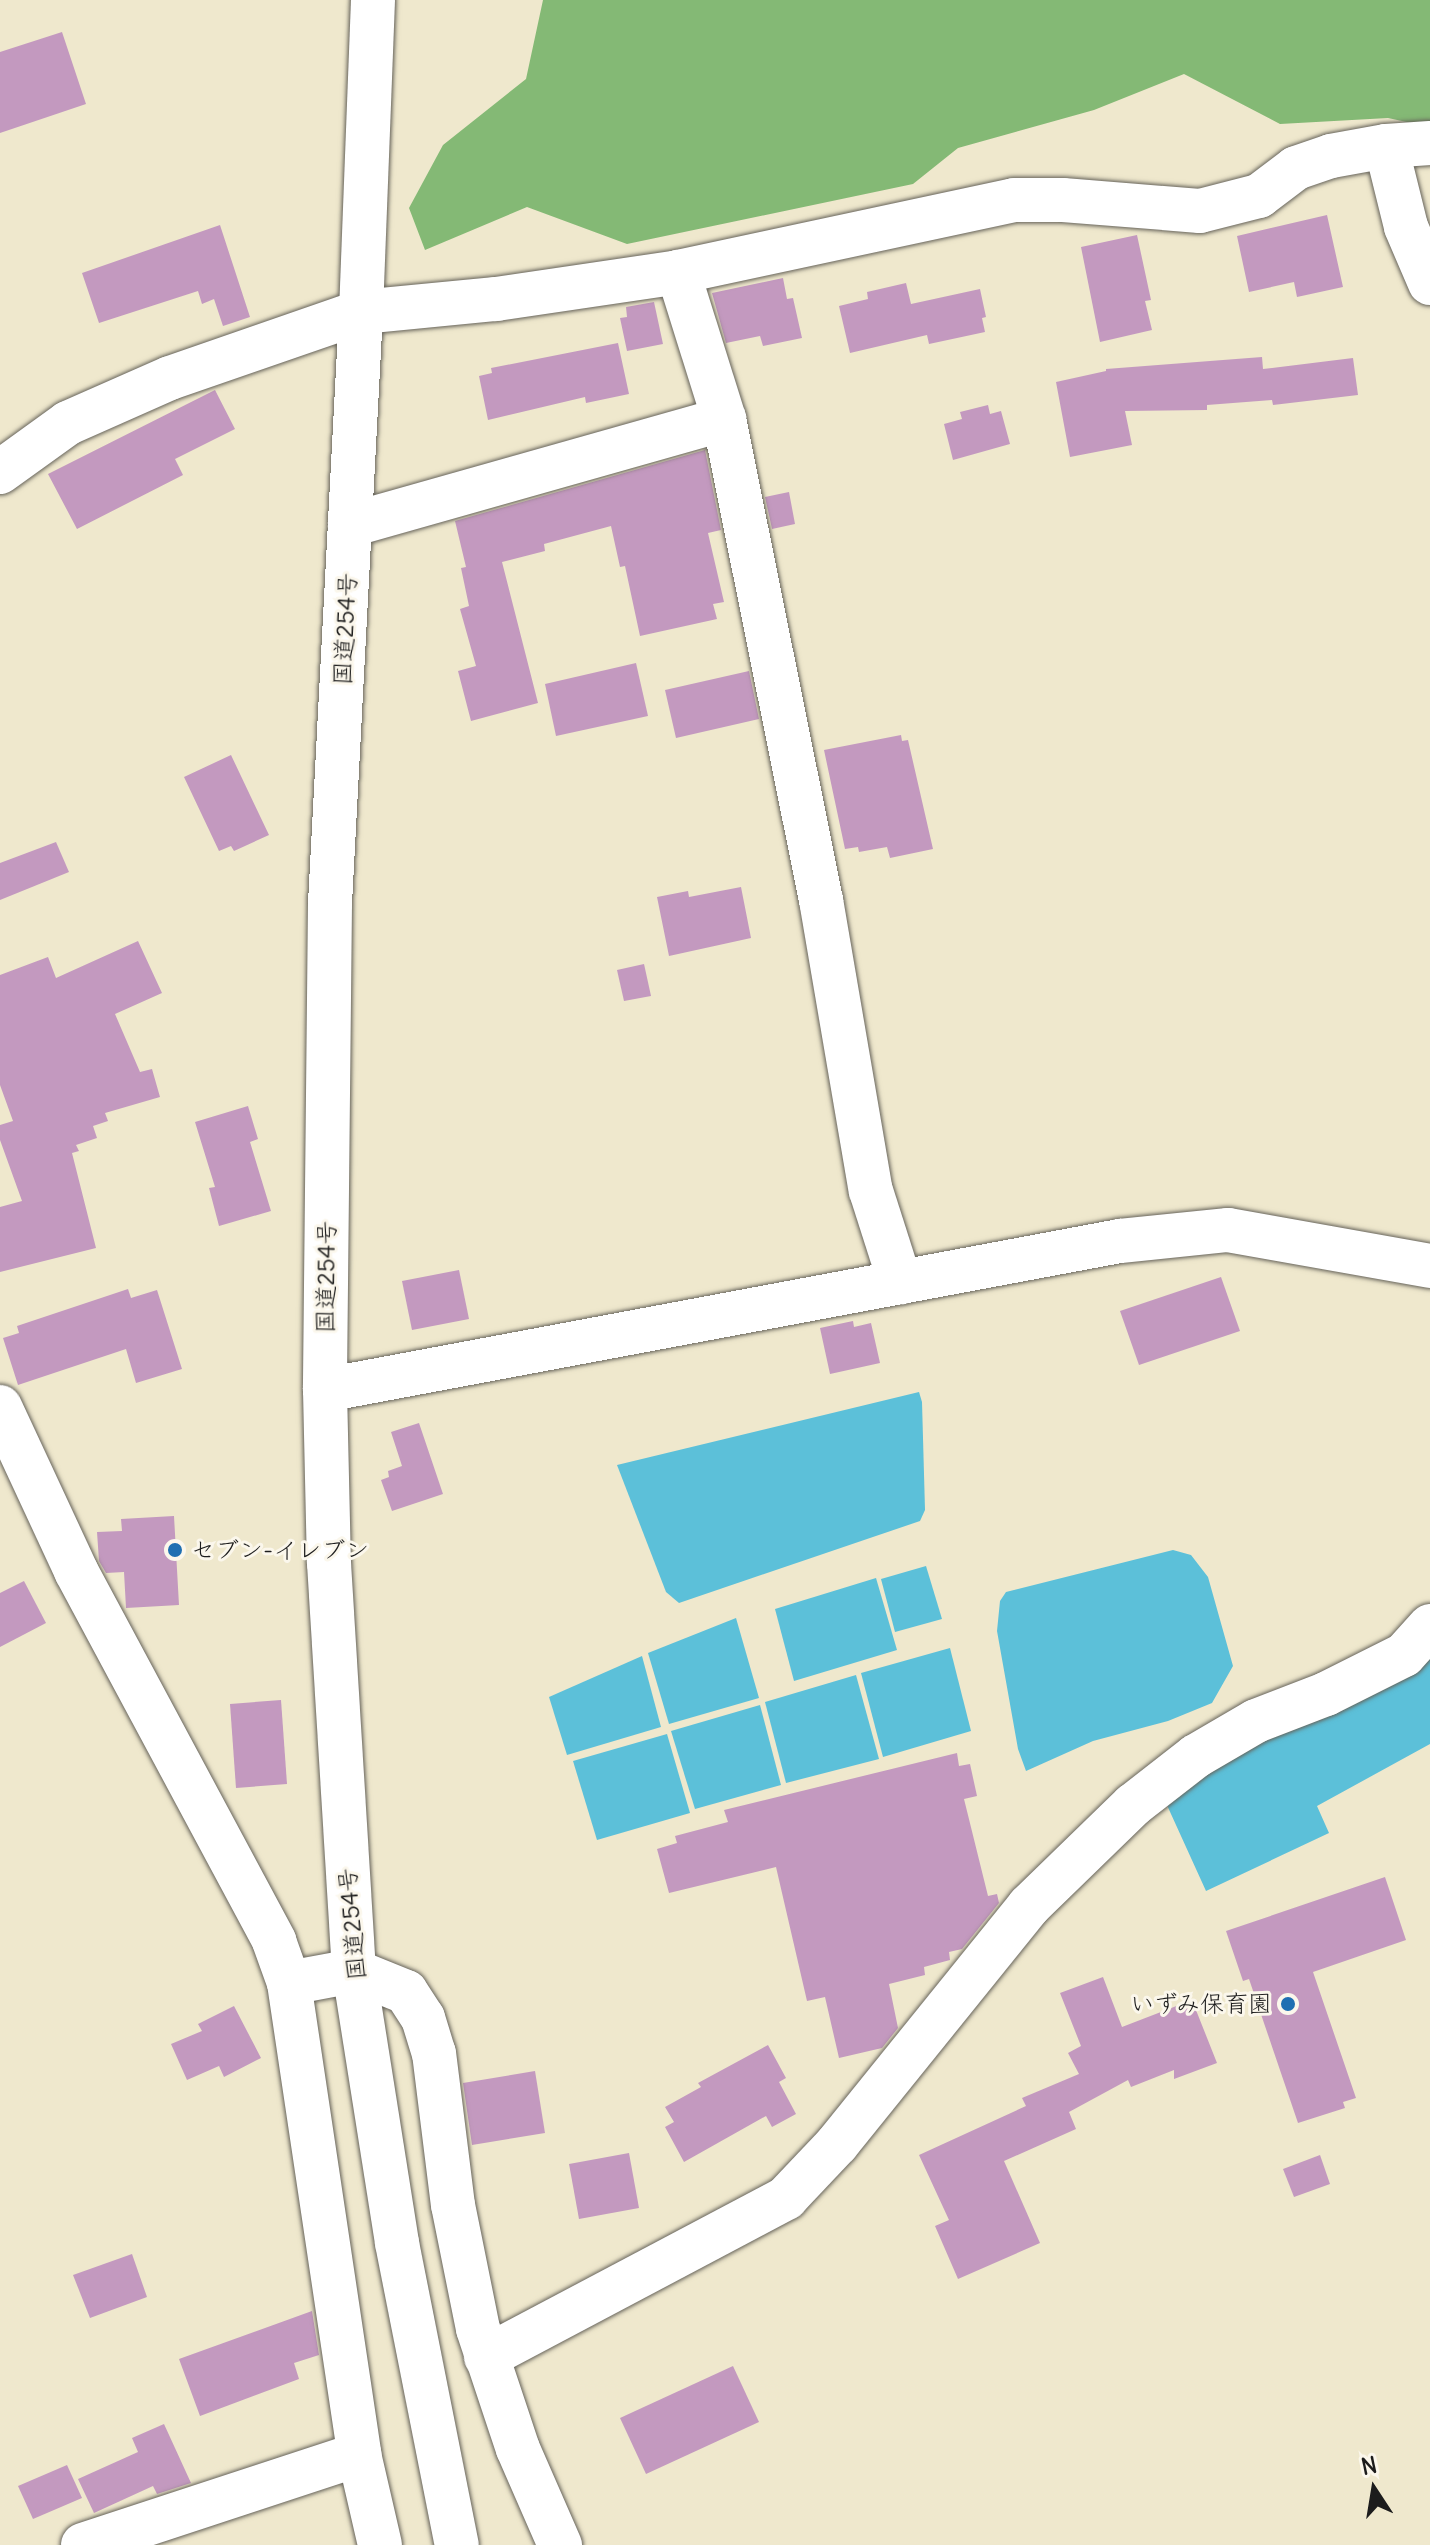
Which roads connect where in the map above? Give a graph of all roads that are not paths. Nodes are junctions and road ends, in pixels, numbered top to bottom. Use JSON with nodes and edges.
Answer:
{"nodes":[{"id":1,"x":373,"y":0,"type":"edge"},
{"id":2,"x":1430,"y":143,"type":"edge"},
{"id":3,"x":1386,"y":146,"type":"junction"},
{"id":4,"x":678,"y":272,"type":"junction"},
{"id":5,"x":1430,"y":283,"type":"edge"},
{"id":6,"x":361,"y":312,"type":"junction"},
{"id":7,"x":724,"y":419,"type":"junction"},
{"id":8,"x":0,"y":472,"type":"edge"},
{"id":9,"x":350,"y":525,"type":"junction"},
{"id":10,"x":1430,"y":1266,"type":"edge"},
{"id":11,"x":900,"y":1282,"type":"junction"},
{"id":12,"x":325,"y":1390,"type":"junction"},
{"id":13,"x":0,"y":1407,"type":"edge"},
{"id":14,"x":1430,"y":1626,"type":"edge"},
{"id":15,"x":354,"y":1971,"type":"junction"},
{"id":16,"x":289,"y":1983,"type":"junction"},
{"id":17,"x":486,"y":2357,"type":"junction"},
{"id":18,"x":359,"y":2454,"type":"junction"},
{"id":19,"x":83,"y":2545,"type":"edge"},
{"id":20,"x":380,"y":2545,"type":"edge"},
{"id":21,"x":457,"y":2545,"type":"edge"},
{"id":22,"x":560,"y":2545,"type":"edge"}],
"edges":[{"from":1,"to":6,"type":"main road","name":"国道254号"},
{"from":2,"to":3,"type":"main road"},
{"from":3,"to":4,"type":"main road"},
{"from":3,"to":5,"type":"main road"},
{"from":4,"to":6,"type":"main road"},
{"from":4,"to":7,"type":"main road"},
{"from":6,"to":8,"type":"main road"},
{"from":6,"to":9,"type":"main road","name":"国道254号"},
{"from":7,"to":9,"type":"main road"},
{"from":7,"to":11,"type":"main road"},
{"from":9,"to":12,"type":"main road","name":"国道254号"},
{"from":10,"to":11,"type":"main road"},
{"from":11,"to":12,"type":"main road"},
{"from":12,"to":15,"type":"main road","name":"国道254号"},
{"from":13,"to":16,"type":"main road"},
{"from":14,"to":17,"type":"main road"},
{"from":15,"to":16,"type":"main road"},
{"from":15,"to":17,"type":"main road"},
{"from":15,"to":21,"type":"main road","name":"国道254号"},
{"from":16,"to":18,"type":"main road"},
{"from":17,"to":22,"type":"main road"},
{"from":18,"to":19,"type":"main road"},
{"from":18,"to":20,"type":"main road"}]}
